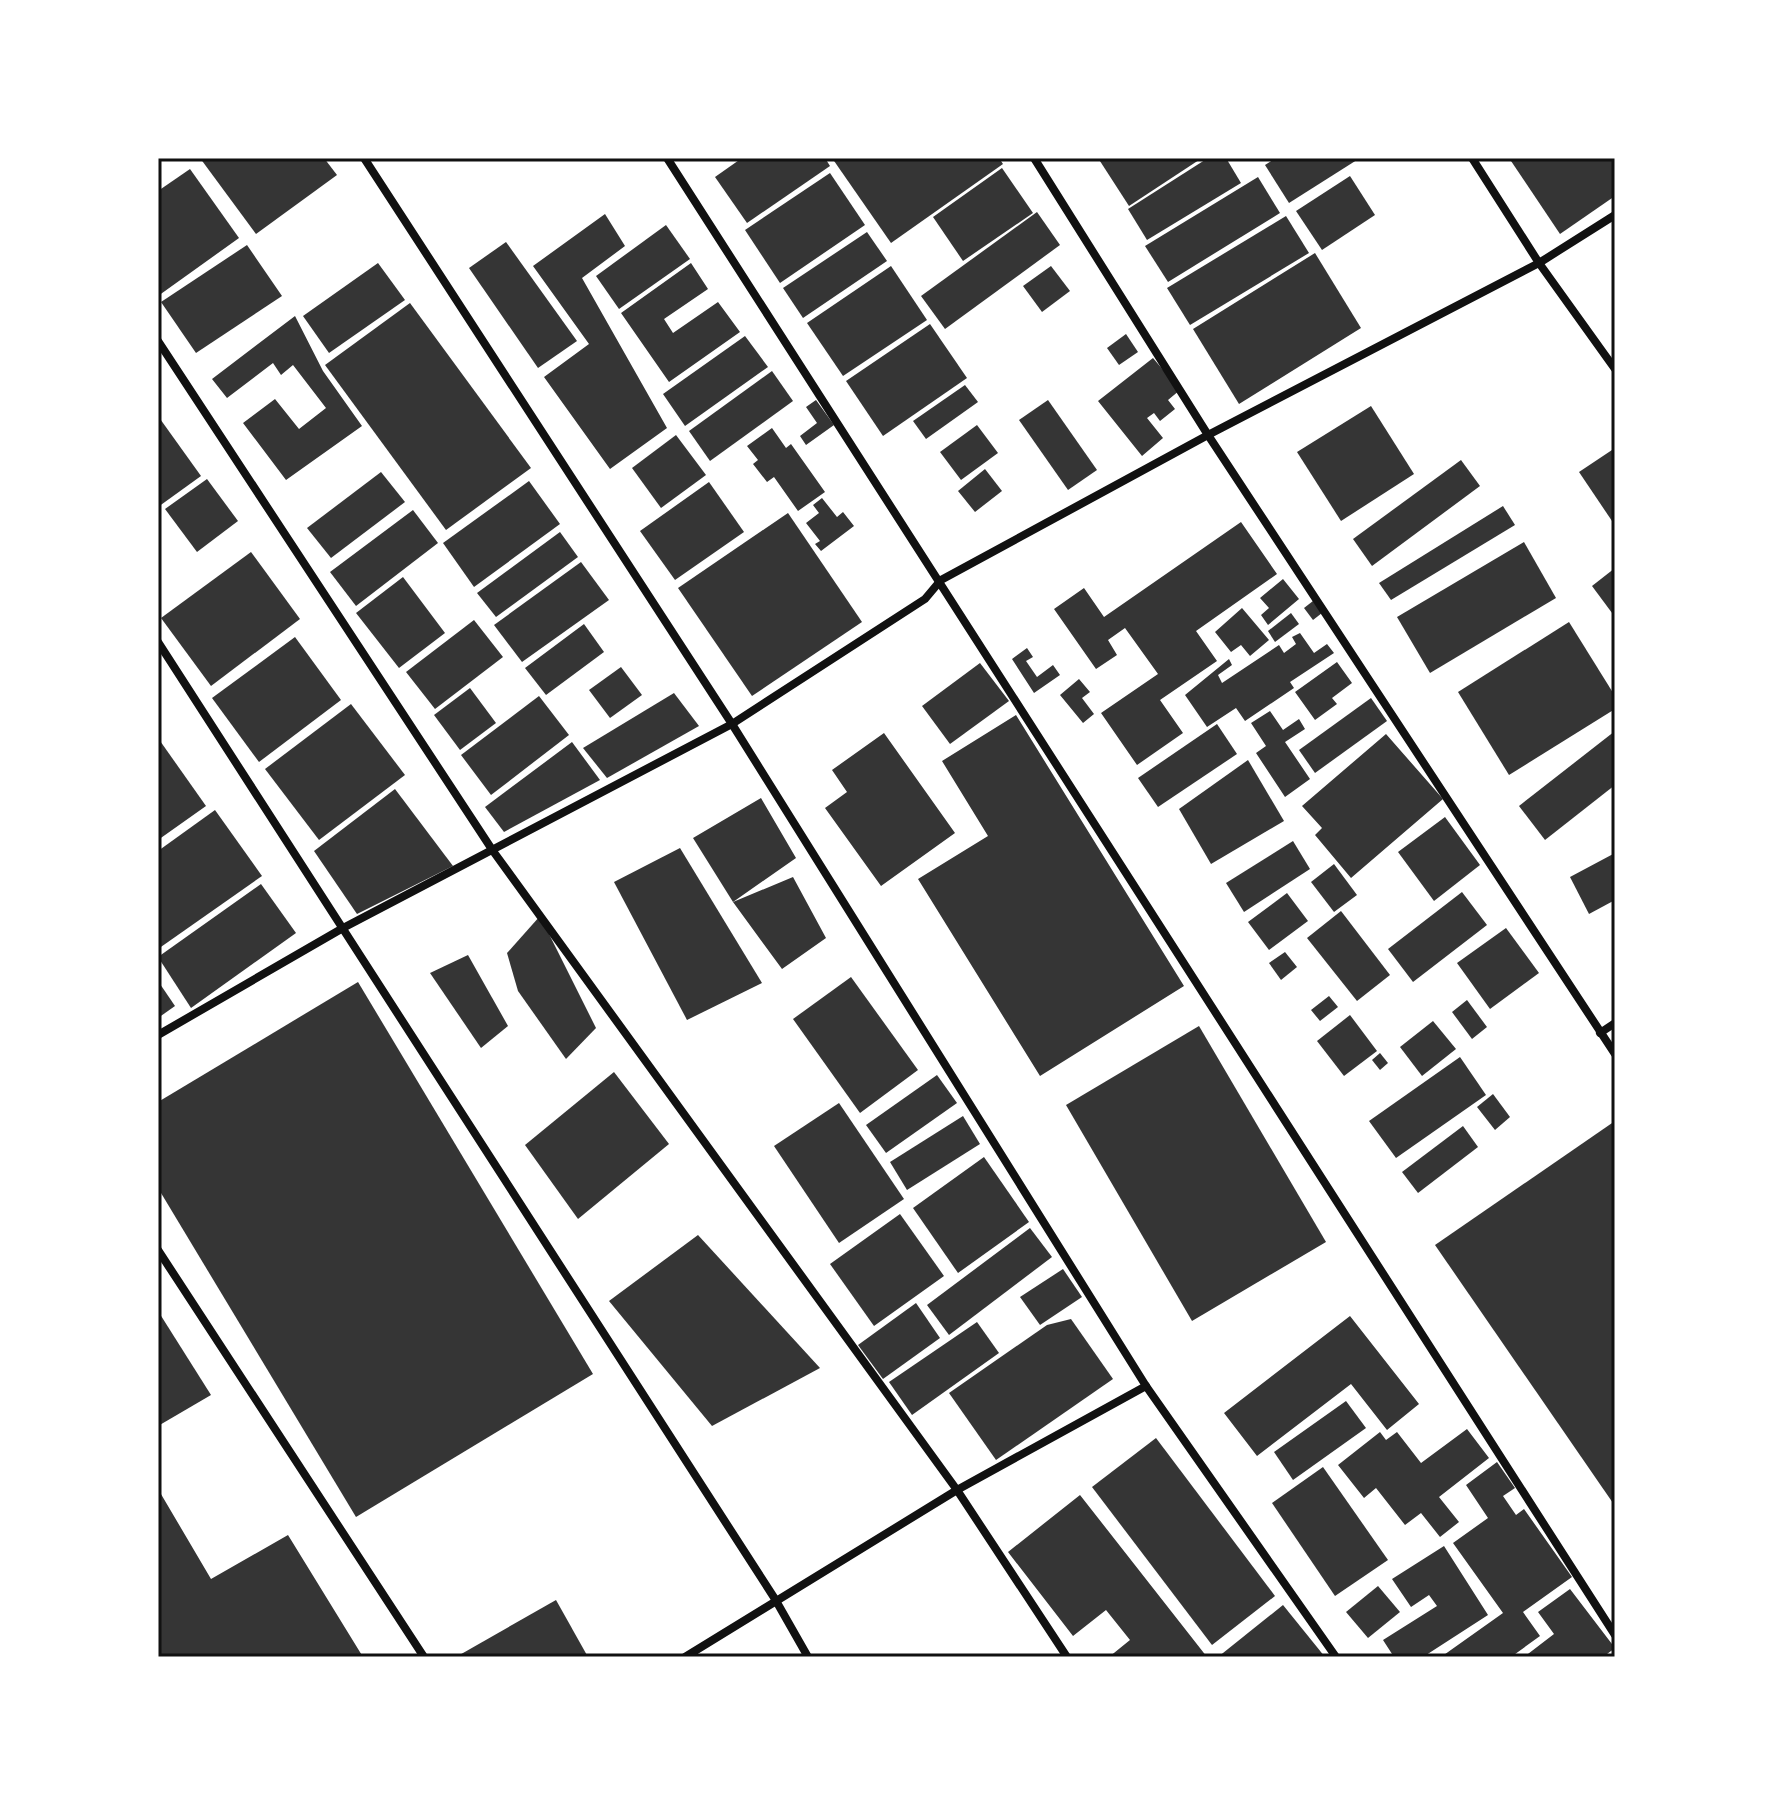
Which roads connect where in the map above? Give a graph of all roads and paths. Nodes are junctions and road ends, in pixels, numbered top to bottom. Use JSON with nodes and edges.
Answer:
{"nodes":[{"id":1,"x":364,"y":158,"type":"edge"},
{"id":2,"x":667,"y":158,"type":"edge"},
{"id":3,"x":1034,"y":158,"type":"edge"},
{"id":4,"x":1472,"y":158,"type":"edge"},
{"id":5,"x":1615,"y":215,"type":"edge"},
{"id":6,"x":1539,"y":263,"type":"junction"},
{"id":7,"x":158,"y":341,"type":"edge"},
{"id":8,"x":1615,"y":369,"type":"edge"},
{"id":9,"x":1208,"y":435,"type":"junction"},
{"id":10,"x":941,"y":580,"type":"junction"},
{"id":11,"x":158,"y":642,"type":"edge"},
{"id":12,"x":732,"y":724,"type":"junction"},
{"id":13,"x":493,"y":851,"type":"junction"},
{"id":14,"x":343,"y":928,"type":"junction"},
{"id":15,"x":1615,"y":1023,"type":"edge"},
{"id":16,"x":1600,"y":1033,"type":"junction"},
{"id":17,"x":158,"y":1035,"type":"edge"},
{"id":18,"x":1615,"y":1054,"type":"edge"},
{"id":19,"x":158,"y":1250,"type":"edge"},
{"id":20,"x":1146,"y":1386,"type":"junction"},
{"id":21,"x":957,"y":1490,"type":"junction"},
{"id":22,"x":775,"y":1599,"type":"junction"},
{"id":23,"x":1615,"y":1635,"type":"edge"},
{"id":24,"x":424,"y":1657,"type":"edge"},
{"id":25,"x":685,"y":1657,"type":"edge"},
{"id":26,"x":808,"y":1657,"type":"edge"},
{"id":27,"x":1067,"y":1657,"type":"edge"},
{"id":28,"x":1336,"y":1657,"type":"edge"}],
"edges":[{"from":1,"to":12,"type":"street"},
{"from":2,"to":10,"type":"street"},
{"from":3,"to":9,"type":"street"},
{"from":4,"to":6,"type":"street"},
{"from":5,"to":6,"type":"street"},
{"from":6,"to":8,"type":"street"},
{"from":6,"to":9,"type":"street"},
{"from":7,"to":13,"type":"street"},
{"from":9,"to":10,"type":"street"},
{"from":9,"to":16,"type":"street"},
{"from":10,"to":12,"type":"street"},
{"from":10,"to":23,"type":"street"},
{"from":11,"to":14,"type":"street"},
{"from":12,"to":13,"type":"street"},
{"from":12,"to":20,"type":"street"},
{"from":13,"to":14,"type":"street"},
{"from":13,"to":21,"type":"street"},
{"from":14,"to":17,"type":"street"},
{"from":14,"to":22,"type":"street"},
{"from":15,"to":16,"type":"street"},
{"from":16,"to":18,"type":"street"},
{"from":19,"to":24,"type":"street"},
{"from":20,"to":21,"type":"street"},
{"from":20,"to":28,"type":"street"},
{"from":21,"to":22,"type":"street"},
{"from":21,"to":27,"type":"street"},
{"from":22,"to":25,"type":"street"},
{"from":22,"to":26,"type":"street"}]}
